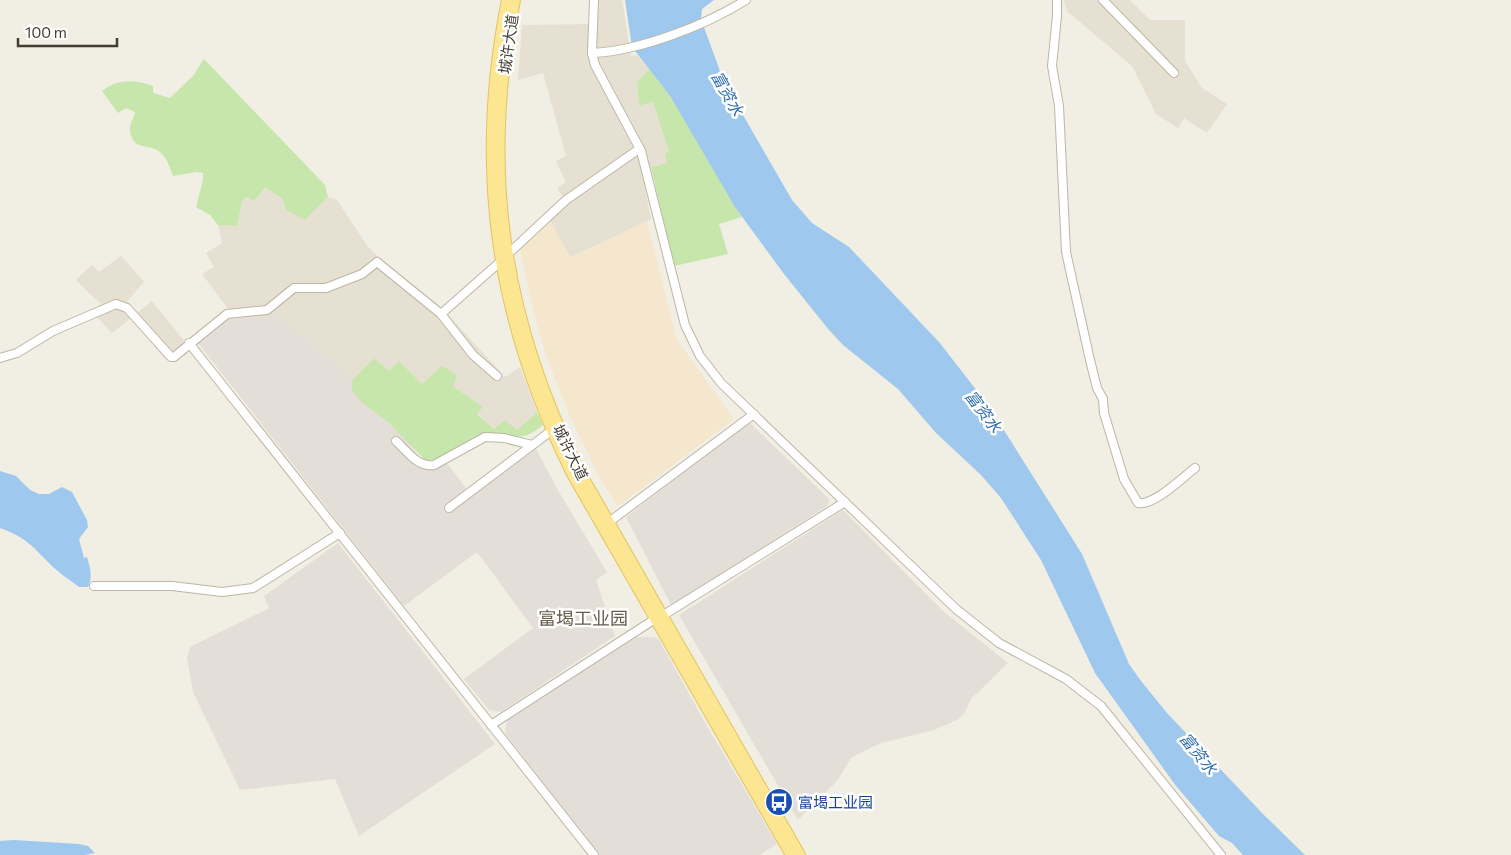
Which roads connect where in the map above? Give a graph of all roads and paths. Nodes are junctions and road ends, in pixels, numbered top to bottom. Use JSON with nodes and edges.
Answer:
{"nodes":[{"id":1,"x":507,"y":0,"type":"edge"},
{"id":2,"x":515,"y":0,"type":"edge"},
{"id":3,"x":594,"y":0,"type":"edge"},
{"id":4,"x":746,"y":0,"type":"edge"},
{"id":5,"x":1057,"y":0,"type":"edge"},
{"id":6,"x":1103,"y":0,"type":"edge"},
{"id":7,"x":592,"y":53,"type":"junction"},
{"id":8,"x":1174,"y":73,"type":"dead end"},
{"id":9,"x":639,"y":149,"type":"junction"},
{"id":10,"x":504,"y":258,"type":"junction"},
{"id":11,"x":441,"y":314,"type":"junction"},
{"id":12,"x":189,"y":344,"type":"junction"},
{"id":13,"x":0,"y":358,"type":"edge"},
{"id":14,"x":497,"y":376,"type":"dead end"},
{"id":15,"x":754,"y":414,"type":"junction"},
{"id":16,"x":551,"y":430,"type":"junction"},
{"id":17,"x":396,"y":441,"type":"dead end"},
{"id":18,"x":532,"y":445,"type":"junction"},
{"id":19,"x":1195,"y":468,"type":"dead end"},
{"id":20,"x":845,"y":502,"type":"junction"},
{"id":21,"x":449,"y":508,"type":"dead end"},
{"id":22,"x":609,"y":522,"type":"junction"},
{"id":23,"x":340,"y":533,"type":"junction"},
{"id":24,"x":94,"y":586,"type":"dead end"},
{"id":25,"x":659,"y":618,"type":"junction"},
{"id":26,"x":491,"y":725,"type":"junction"},
{"id":27,"x":594,"y":855,"type":"edge"},
{"id":28,"x":791,"y":855,"type":"edge"},
{"id":29,"x":800,"y":855,"type":"edge"},
{"id":30,"x":1221,"y":855,"type":"edge"}],
"edges":[{"from":1,"to":10,"type":"main road","name":"城许大道"},
{"from":2,"to":10,"type":"main road","name":"城许大道"},
{"from":3,"to":7,"type":"street"},
{"from":4,"to":7,"type":"street"},
{"from":5,"to":19,"type":"street"},
{"from":6,"to":8,"type":"street"},
{"from":7,"to":9,"type":"street"},
{"from":9,"to":10,"type":"street"},
{"from":9,"to":15,"type":"street"},
{"from":10,"to":11,"type":"street"},
{"from":10,"to":16,"type":"main road","name":"城许大道"},
{"from":10,"to":22,"type":"main road","name":"城许大道"},
{"from":11,"to":12,"type":"street"},
{"from":11,"to":14,"type":"street"},
{"from":12,"to":13,"type":"street"},
{"from":12,"to":23,"type":"street"},
{"from":15,"to":20,"type":"street"},
{"from":15,"to":22,"type":"street"},
{"from":16,"to":18,"type":"street"},
{"from":16,"to":25,"type":"main road","name":"城许大道"},
{"from":17,"to":18,"type":"street"},
{"from":18,"to":21,"type":"street"},
{"from":20,"to":25,"type":"street"},
{"from":20,"to":30,"type":"street"},
{"from":22,"to":25,"type":"main road","name":"城许大道"},
{"from":23,"to":24,"type":"street"},
{"from":23,"to":26,"type":"street"},
{"from":25,"to":26,"type":"street"},
{"from":25,"to":28,"type":"main road","name":"城许大道"},
{"from":25,"to":29,"type":"main road","name":"城许大道"},
{"from":26,"to":27,"type":"street"}]}
